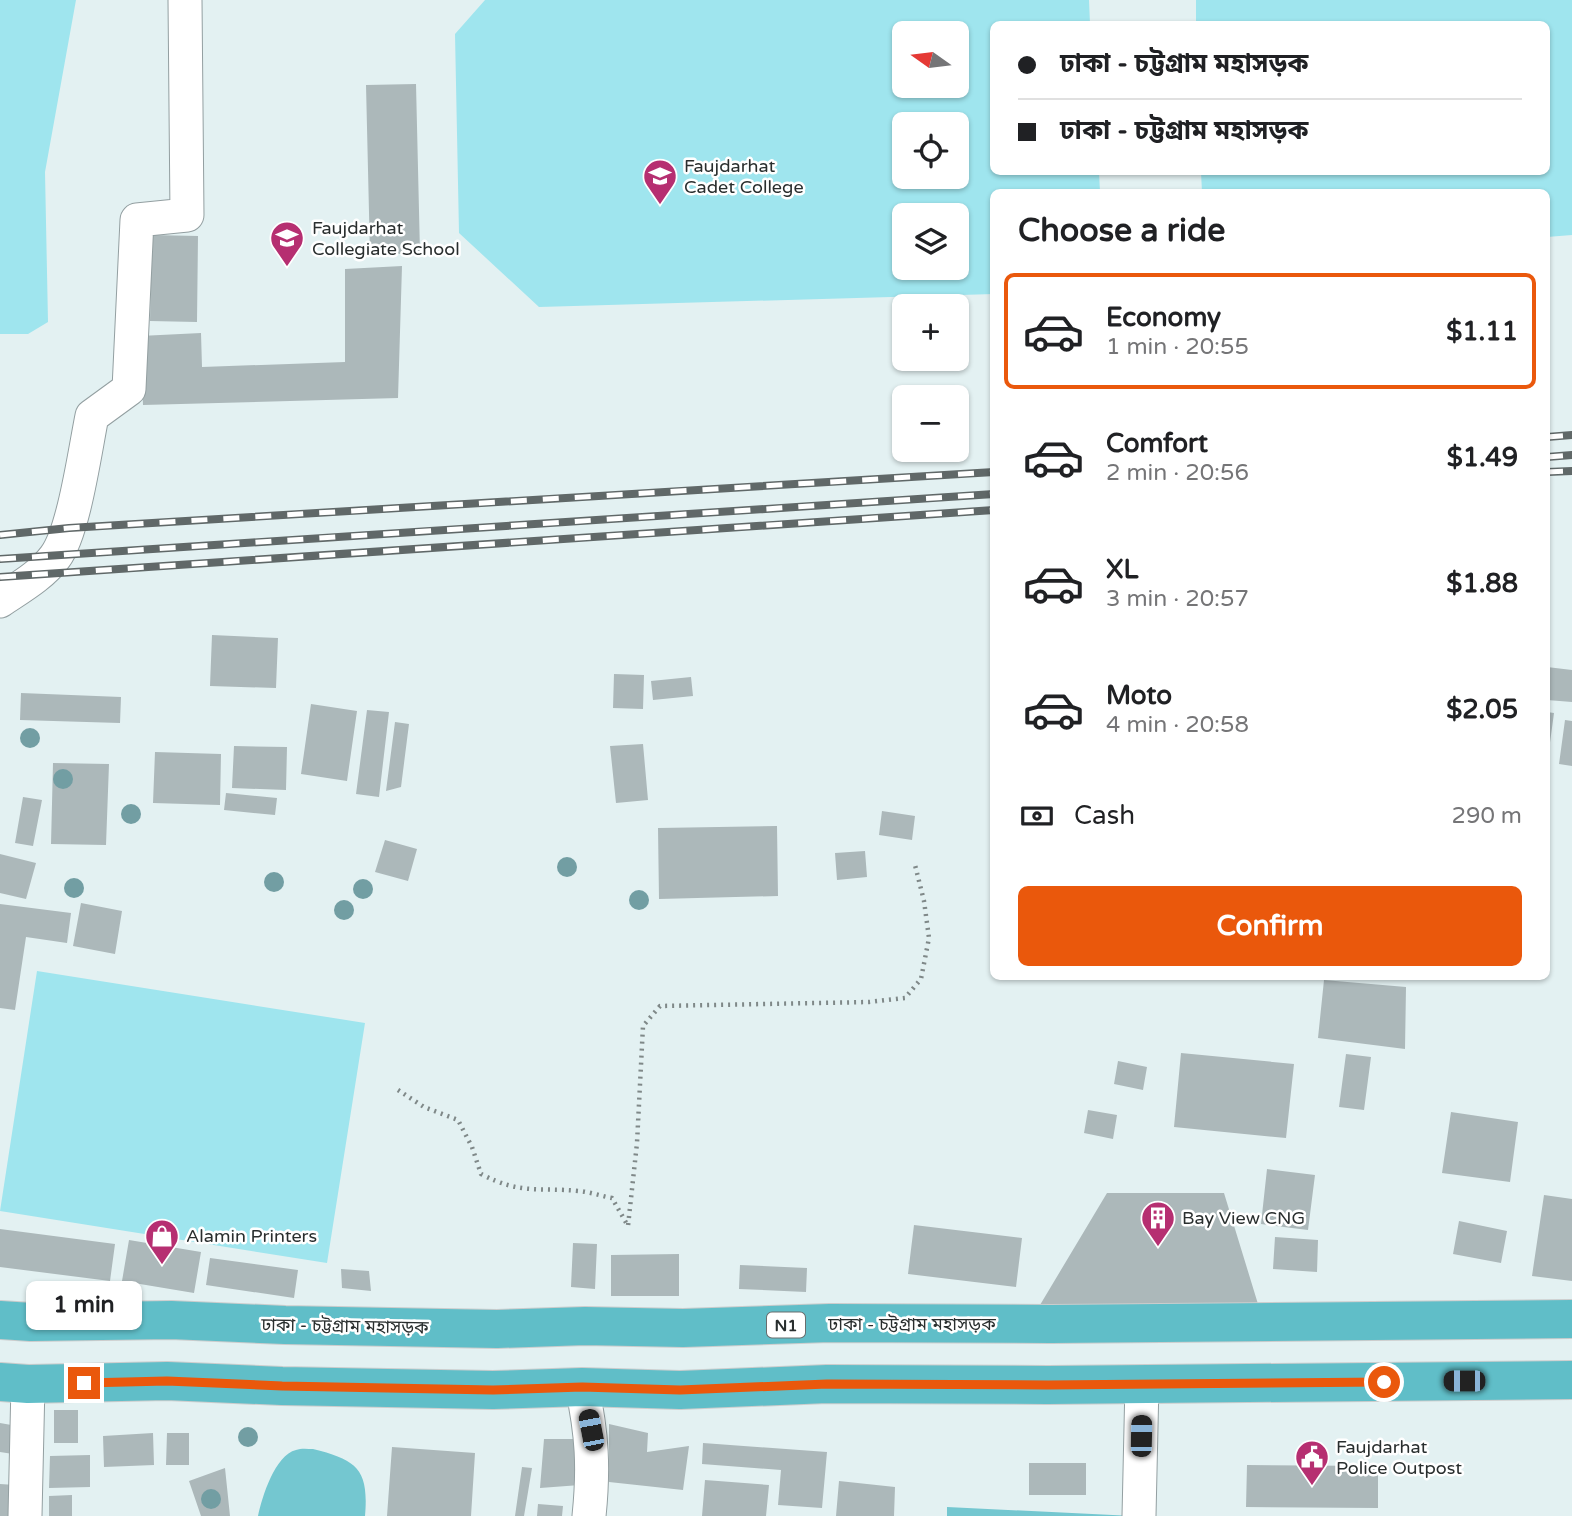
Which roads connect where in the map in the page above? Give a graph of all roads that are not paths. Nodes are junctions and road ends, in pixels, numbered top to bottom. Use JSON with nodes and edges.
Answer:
{"nodes":[{"id":1,"x":184,"y":0,"type":"edge"},
{"id":2,"x":0,"y":601,"type":"edge"},
{"id":3,"x":1572,"y":1319,"type":"edge"},
{"id":4,"x":0,"y":1320,"type":"edge"},
{"id":5,"x":1572,"y":1380,"type":"edge"},
{"id":6,"x":14,"y":1383,"type":"edge"},
{"id":7,"x":1142,"y":1383,"type":"junction"},
{"id":8,"x":582,"y":1387,"type":"junction"},
{"id":9,"x":25,"y":1516,"type":"edge"},
{"id":10,"x":589,"y":1516,"type":"edge"},
{"id":11,"x":1139,"y":1516,"type":"edge"}],
"edges":[{"from":1,"to":2,"type":"street"},
{"from":3,"to":4,"type":"highway","name":"ঢাকা - চট্টগ্রাম মহাসড়ক","number":"N1"},
{"from":5,"to":7,"type":"highway"},
{"from":6,"to":8,"type":"highway"},
{"from":6,"to":9,"type":"street"},
{"from":7,"to":8,"type":"highway"},
{"from":7,"to":11,"type":"street"},
{"from":8,"to":10,"type":"street"}]}
